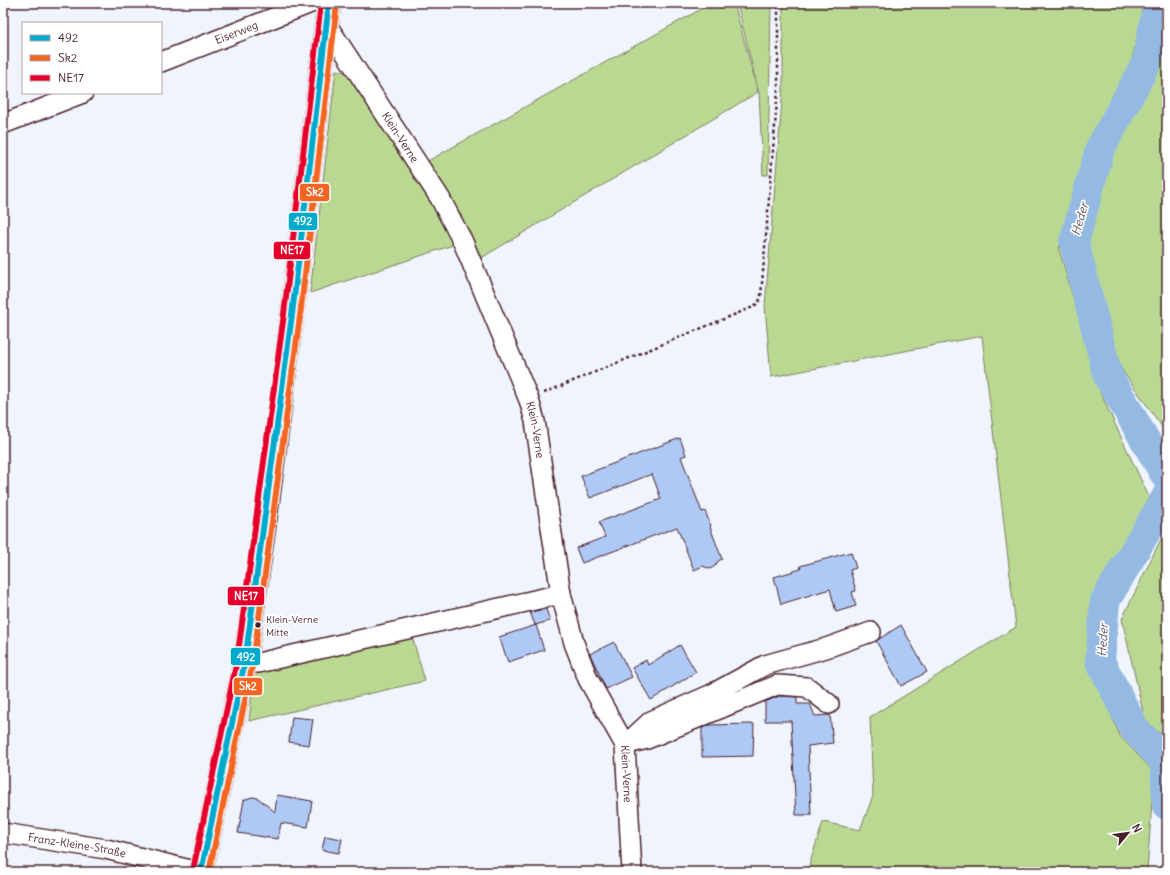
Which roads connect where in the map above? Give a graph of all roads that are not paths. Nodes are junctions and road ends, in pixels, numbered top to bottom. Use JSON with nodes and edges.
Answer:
{"nodes":[{"id":1,"x":311,"y":3,"type":"edge"},
{"id":2,"x":329,"y":3,"type":"edge"},
{"id":3,"x":327,"y":25,"type":"junction"},
{"id":4,"x":162,"y":62,"type":"edge"},
{"id":5,"x":80,"y":94,"type":"edge"},
{"id":6,"x":3,"y":124,"type":"edge"},
{"id":7,"x":561,"y":594,"type":"junction"},
{"id":8,"x":871,"y":632,"type":"dead end"},
{"id":9,"x":245,"y":661,"type":"junction"},
{"id":10,"x":829,"y":704,"type":"dead end"},
{"id":11,"x":625,"y":744,"type":"junction"},
{"id":12,"x":3,"y":833,"type":"edge"},
{"id":13,"x":198,"y":872,"type":"edge"},
{"id":14,"x":201,"y":872,"type":"edge"},
{"id":15,"x":632,"y":872,"type":"edge"}],
"edges":[{"from":1,"to":4,"type":"street","name":"Eiserweg"},
{"from":2,"to":3,"type":"main road"},
{"from":3,"to":7,"type":"street","name":"Klein-Verne"},
{"from":3,"to":9,"type":"main road"},
{"from":5,"to":6,"type":"street"},
{"from":7,"to":9,"type":"street"},
{"from":7,"to":11,"type":"street","name":"Klein-Verne"},
{"from":8,"to":11,"type":"street"},
{"from":9,"to":14,"type":"main road"},
{"from":10,"to":11,"type":"street"},
{"from":11,"to":15,"type":"street","name":"Klein-Verne"},
{"from":12,"to":13,"type":"street","name":"Franz-Kleine-Straße"}]}
